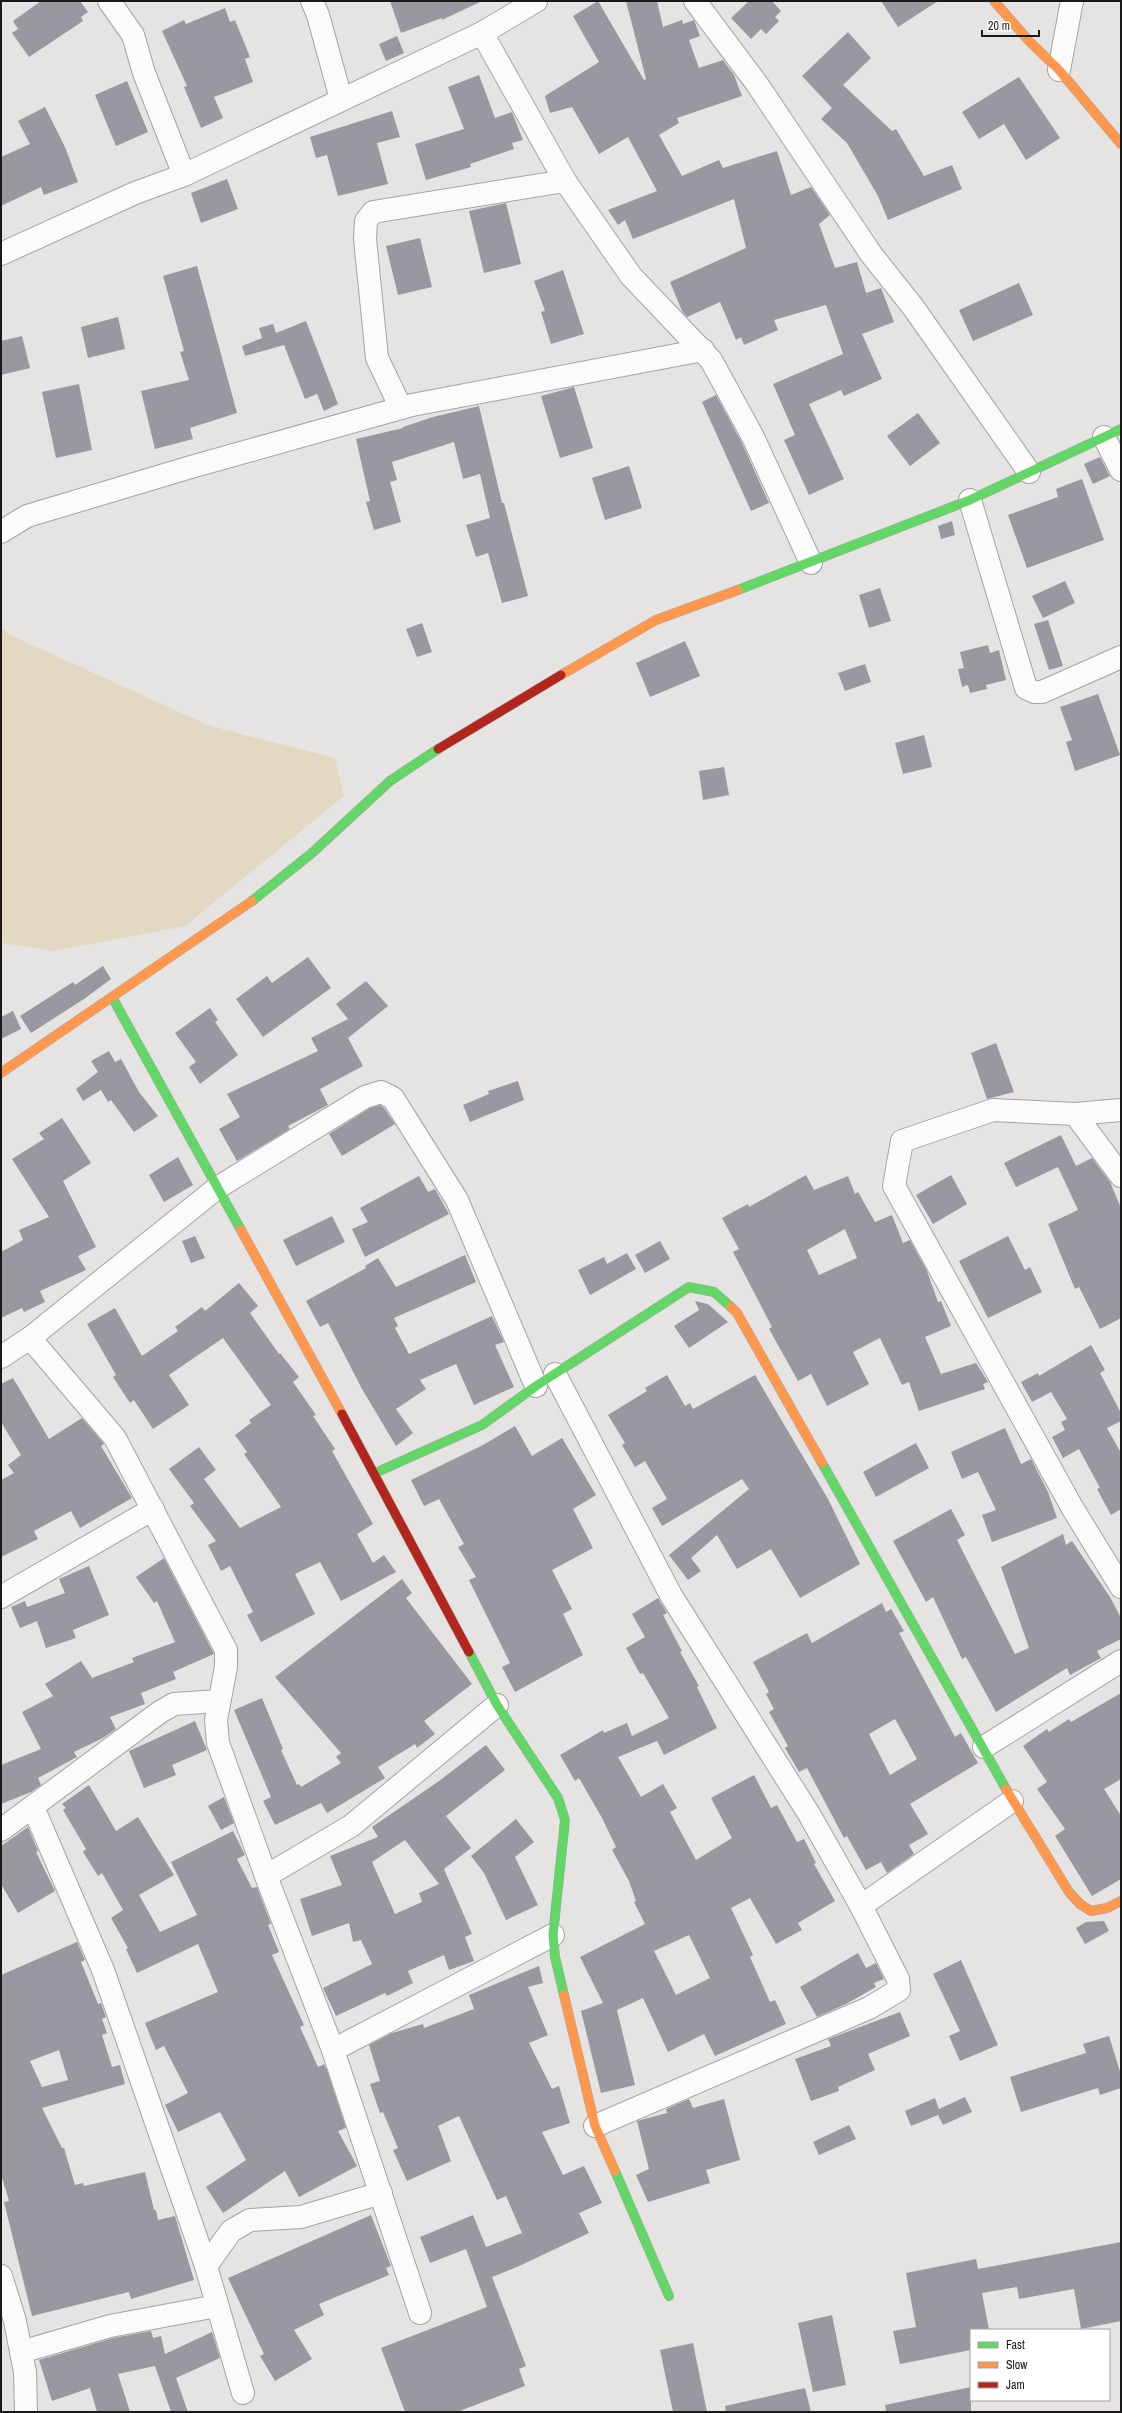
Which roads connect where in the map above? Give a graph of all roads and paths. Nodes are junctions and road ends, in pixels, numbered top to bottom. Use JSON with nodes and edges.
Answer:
{"nodes":[{"id":1,"x":109,"y":1,"type":"edge"},
{"id":2,"x":312,"y":1,"type":"edge"},
{"id":3,"x":536,"y":1,"type":"edge"},
{"id":4,"x":695,"y":1,"type":"edge"},
{"id":5,"x":994,"y":1,"type":"edge"},
{"id":6,"x":1072,"y":1,"type":"edge"},
{"id":7,"x":482,"y":33,"type":"junction"},
{"id":8,"x":1059,"y":70,"type":"junction"},
{"id":9,"x":341,"y":99,"type":"junction"},
{"id":10,"x":1121,"y":144,"type":"edge"},
{"id":11,"x":184,"y":175,"type":"junction"},
{"id":12,"x":565,"y":181,"type":"junction"},
{"id":13,"x":1,"y":254,"type":"edge"},
{"id":14,"x":703,"y":350,"type":"junction"},
{"id":15,"x":401,"y":408,"type":"junction"},
{"id":16,"x":1112,"y":433,"type":"edge"},
{"id":17,"x":1121,"y":470,"type":"edge"},
{"id":18,"x":1029,"y":472,"type":"junction"},
{"id":19,"x":970,"y":500,"type":"junction"},
{"id":20,"x":1,"y":532,"type":"edge"},
{"id":21,"x":810,"y":563,"type":"junction"},
{"id":22,"x":1121,"y":657,"type":"edge"},
{"id":23,"x":112,"y":996,"type":"junction"},
{"id":24,"x":1,"y":1073,"type":"edge"},
{"id":25,"x":1121,"y":1110,"type":"edge"},
{"id":26,"x":1075,"y":1114,"type":"junction"},
{"id":27,"x":1121,"y":1176,"type":"edge"},
{"id":28,"x":217,"y":1188,"type":"junction"},
{"id":29,"x":30,"y":1338,"type":"junction"},
{"id":30,"x":1,"y":1357,"type":"edge"},
{"id":31,"x":554,"y":1374,"type":"junction"},
{"id":32,"x":536,"y":1386,"type":"junction"},
{"id":33,"x":375,"y":1473,"type":"junction"},
{"id":34,"x":153,"y":1509,"type":"junction"},
{"id":35,"x":1121,"y":1587,"type":"edge"},
{"id":36,"x":1,"y":1597,"type":"edge"},
{"id":37,"x":1121,"y":1661,"type":"edge"},
{"id":38,"x":219,"y":1701,"type":"junction"},
{"id":39,"x":497,"y":1705,"type":"junction"},
{"id":40,"x":984,"y":1747,"type":"junction"},
{"id":41,"x":1012,"y":1801,"type":"junction"},
{"id":42,"x":33,"y":1807,"type":"junction"},
{"id":43,"x":1,"y":1830,"type":"edge"},
{"id":44,"x":266,"y":1876,"type":"junction"},
{"id":45,"x":1121,"y":1901,"type":"edge"},
{"id":46,"x":861,"y":1906,"type":"junction"},
{"id":47,"x":553,"y":1935,"type":"junction"},
{"id":48,"x":333,"y":2050,"type":"junction"},
{"id":49,"x":594,"y":2126,"type":"junction"},
{"id":50,"x":381,"y":2193,"type":"junction"},
{"id":51,"x":206,"y":2266,"type":"junction"},
{"id":52,"x":1,"y":2276,"type":"edge"},
{"id":53,"x":669,"y":2296,"type":"dead end"},
{"id":54,"x":217,"y":2306,"type":"junction"},
{"id":55,"x":420,"y":2313,"type":"dead end"},
{"id":56,"x":21,"y":2352,"type":"junction"},
{"id":57,"x":243,"y":2393,"type":"dead end"},
{"id":58,"x":26,"y":2412,"type":"edge"}],
"edges":[{"from":1,"to":11,"type":"street"},
{"from":2,"to":9,"type":"street"},
{"from":3,"to":7,"type":"street"},
{"from":4,"to":18,"type":"street"},
{"from":5,"to":8,"type":"street"},
{"from":6,"to":8,"type":"street"},
{"from":7,"to":9,"type":"street"},
{"from":7,"to":12,"type":"street"},
{"from":8,"to":10,"type":"street"},
{"from":9,"to":11,"type":"street"},
{"from":11,"to":13,"type":"street"},
{"from":12,"to":14,"type":"street"},
{"from":12,"to":15,"type":"street"},
{"from":14,"to":15,"type":"street"},
{"from":14,"to":21,"type":"street"},
{"from":15,"to":20,"type":"street"},
{"from":16,"to":17,"type":"street"},
{"from":16,"to":18,"type":"street"},
{"from":18,"to":19,"type":"street"},
{"from":19,"to":21,"type":"street"},
{"from":19,"to":22,"type":"street"},
{"from":21,"to":23,"type":"street"},
{"from":23,"to":24,"type":"street"},
{"from":23,"to":28,"type":"street"},
{"from":25,"to":26,"type":"street"},
{"from":26,"to":27,"type":"street"},
{"from":26,"to":35,"type":"street"},
{"from":28,"to":29,"type":"street"},
{"from":28,"to":32,"type":"street"},
{"from":28,"to":33,"type":"street"},
{"from":29,"to":30,"type":"street"},
{"from":29,"to":34,"type":"street"},
{"from":31,"to":32,"type":"street"},
{"from":31,"to":40,"type":"street"},
{"from":31,"to":46,"type":"street"},
{"from":32,"to":33,"type":"street"},
{"from":33,"to":39,"type":"street"},
{"from":34,"to":36,"type":"street"},
{"from":34,"to":38,"type":"street"},
{"from":37,"to":40,"type":"street"},
{"from":38,"to":42,"type":"street"},
{"from":38,"to":44,"type":"street"},
{"from":39,"to":44,"type":"street"},
{"from":39,"to":47,"type":"street"},
{"from":40,"to":41,"type":"street"},
{"from":41,"to":45,"type":"street"},
{"from":41,"to":46,"type":"street"},
{"from":42,"to":43,"type":"street"},
{"from":42,"to":51,"type":"street"},
{"from":44,"to":48,"type":"street"},
{"from":46,"to":49,"type":"street"},
{"from":47,"to":48,"type":"street"},
{"from":47,"to":49,"type":"street"},
{"from":48,"to":50,"type":"street"},
{"from":49,"to":53,"type":"street"},
{"from":50,"to":51,"type":"street"},
{"from":50,"to":55,"type":"street"},
{"from":51,"to":54,"type":"street"},
{"from":52,"to":56,"type":"street"},
{"from":54,"to":56,"type":"street"},
{"from":54,"to":57,"type":"street"},
{"from":56,"to":58,"type":"street"}]}
